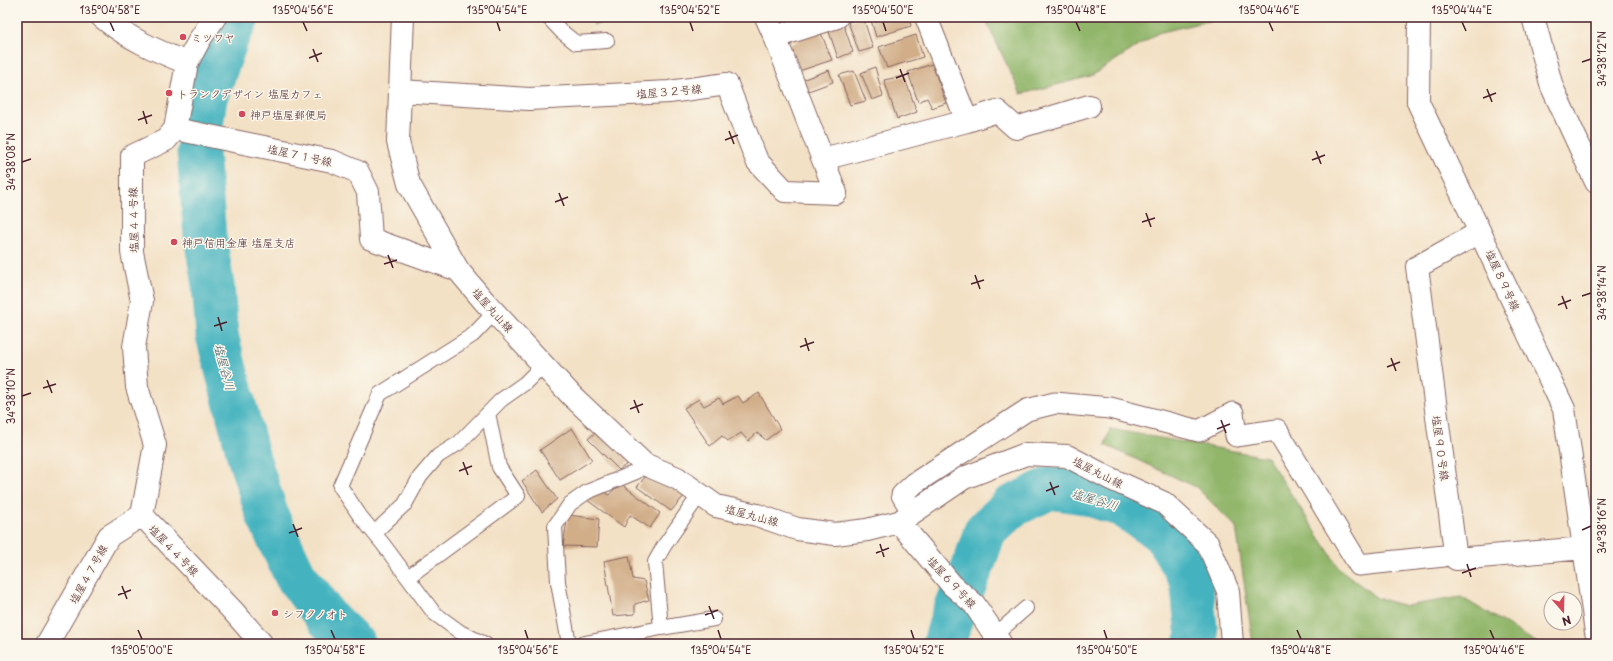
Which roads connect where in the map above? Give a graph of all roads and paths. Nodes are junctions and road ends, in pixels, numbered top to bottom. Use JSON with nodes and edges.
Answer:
{"nodes":[{"id":1,"x":102,"y":17,"type":"edge"},
{"id":2,"x":215,"y":17,"type":"edge"},
{"id":3,"x":403,"y":17,"type":"edge"},
{"id":4,"x":548,"y":17,"type":"edge"},
{"id":5,"x":766,"y":17,"type":"edge"},
{"id":6,"x":837,"y":17,"type":"edge"},
{"id":7,"x":926,"y":17,"type":"edge"},
{"id":8,"x":1419,"y":17,"type":"edge"},
{"id":9,"x":1533,"y":17,"type":"edge"},
{"id":10,"x":775,"y":37,"type":"junction"},
{"id":11,"x":607,"y":41,"type":"dead end"},
{"id":12,"x":187,"y":63,"type":"junction"},
{"id":13,"x":400,"y":91,"type":"junction"},
{"id":14,"x":1089,"y":106,"type":"dead end"},
{"id":15,"x":967,"y":121,"type":"junction"},
{"id":16,"x":180,"y":130,"type":"junction"},
{"id":17,"x":823,"y":159,"type":"junction"},
{"id":18,"x":1596,"y":182,"type":"edge"},
{"id":19,"x":1480,"y":232,"type":"junction"},
{"id":20,"x":458,"y":270,"type":"junction"},
{"id":21,"x":494,"y":313,"type":"junction"},
{"id":22,"x":543,"y":365,"type":"junction"},
{"id":23,"x":488,"y":413,"type":"junction"},
{"id":24,"x":644,"y":464,"type":"junction"},
{"id":25,"x":700,"y":494,"type":"junction"},
{"id":26,"x":142,"y":515,"type":"junction"},
{"id":27,"x":906,"y":518,"type":"junction"},
{"id":28,"x":374,"y":533,"type":"junction"},
{"id":29,"x":1590,"y":544,"type":"edge"},
{"id":30,"x":1444,"y":556,"type":"dead end"},
{"id":31,"x":408,"y":577,"type":"junction"},
{"id":32,"x":1026,"y":608,"type":"dead end"},
{"id":33,"x":714,"y":619,"type":"dead end"},
{"id":34,"x":661,"y":628,"type":"junction"},
{"id":35,"x":1596,"y":632,"type":"edge"},
{"id":36,"x":998,"y":640,"type":"edge"},
{"id":37,"x":47,"y":644,"type":"edge"},
{"id":38,"x":262,"y":644,"type":"edge"},
{"id":39,"x":485,"y":644,"type":"edge"},
{"id":40,"x":570,"y":644,"type":"edge"},
{"id":41,"x":580,"y":644,"type":"edge"},
{"id":42,"x":1232,"y":644,"type":"edge"}],
"edges":[{"from":1,"to":12,"type":"street"},
{"from":2,"to":12,"type":"street"},
{"from":3,"to":13,"type":"street","name":"塩屋丸山線"},
{"from":4,"to":11,"type":"lane"},
{"from":5,"to":10,"type":"street","name":"塩屋３２号線"},
{"from":6,"to":10,"type":"street"},
{"from":7,"to":15,"type":"street"},
{"from":8,"to":19,"type":"street","name":"塩屋８９号線"},
{"from":9,"to":18,"type":"street"},
{"from":10,"to":17,"type":"street","name":"塩屋３２号線"},
{"from":12,"to":16,"type":"street"},
{"from":13,"to":17,"type":"street","name":"塩屋３２号線"},
{"from":13,"to":20,"type":"street","name":"塩屋丸山線"},
{"from":14,"to":15,"type":"street"},
{"from":15,"to":17,"type":"street"},
{"from":16,"to":20,"type":"street","name":"塩屋７１号線"},
{"from":16,"to":26,"type":"street","name":"塩屋４４号線"},
{"from":19,"to":29,"type":"street","name":"塩屋８９号線"},
{"from":19,"to":29,"type":"street","name":"塩屋９０号線"},
{"from":20,"to":21,"type":"street","name":"塩屋丸山線"},
{"from":21,"to":22,"type":"street","name":"塩屋丸山線"},
{"from":21,"to":28,"type":"lane"},
{"from":22,"to":23,"type":"lane"},
{"from":22,"to":24,"type":"street","name":"塩屋丸山線"},
{"from":23,"to":28,"type":"lane"},
{"from":23,"to":31,"type":"lane"},
{"from":24,"to":25,"type":"street","name":"塩屋丸山線"},
{"from":24,"to":40,"type":"lane"},
{"from":25,"to":27,"type":"street","name":"塩屋丸山線"},
{"from":25,"to":34,"type":"lane"},
{"from":26,"to":37,"type":"street","name":"塩屋４７号線"},
{"from":26,"to":38,"type":"street","name":"塩屋４４号線"},
{"from":27,"to":30,"type":"street"},
{"from":27,"to":36,"type":"street","name":"塩屋６９号線"},
{"from":27,"to":42,"type":"street","name":"塩屋丸山線"},
{"from":28,"to":31,"type":"lane"},
{"from":29,"to":35,"type":"street","name":"塩屋８９号線"},
{"from":31,"to":39,"type":"lane"},
{"from":32,"to":36,"type":"lane"},
{"from":33,"to":34,"type":"lane"},
{"from":34,"to":41,"type":"lane"}]}
